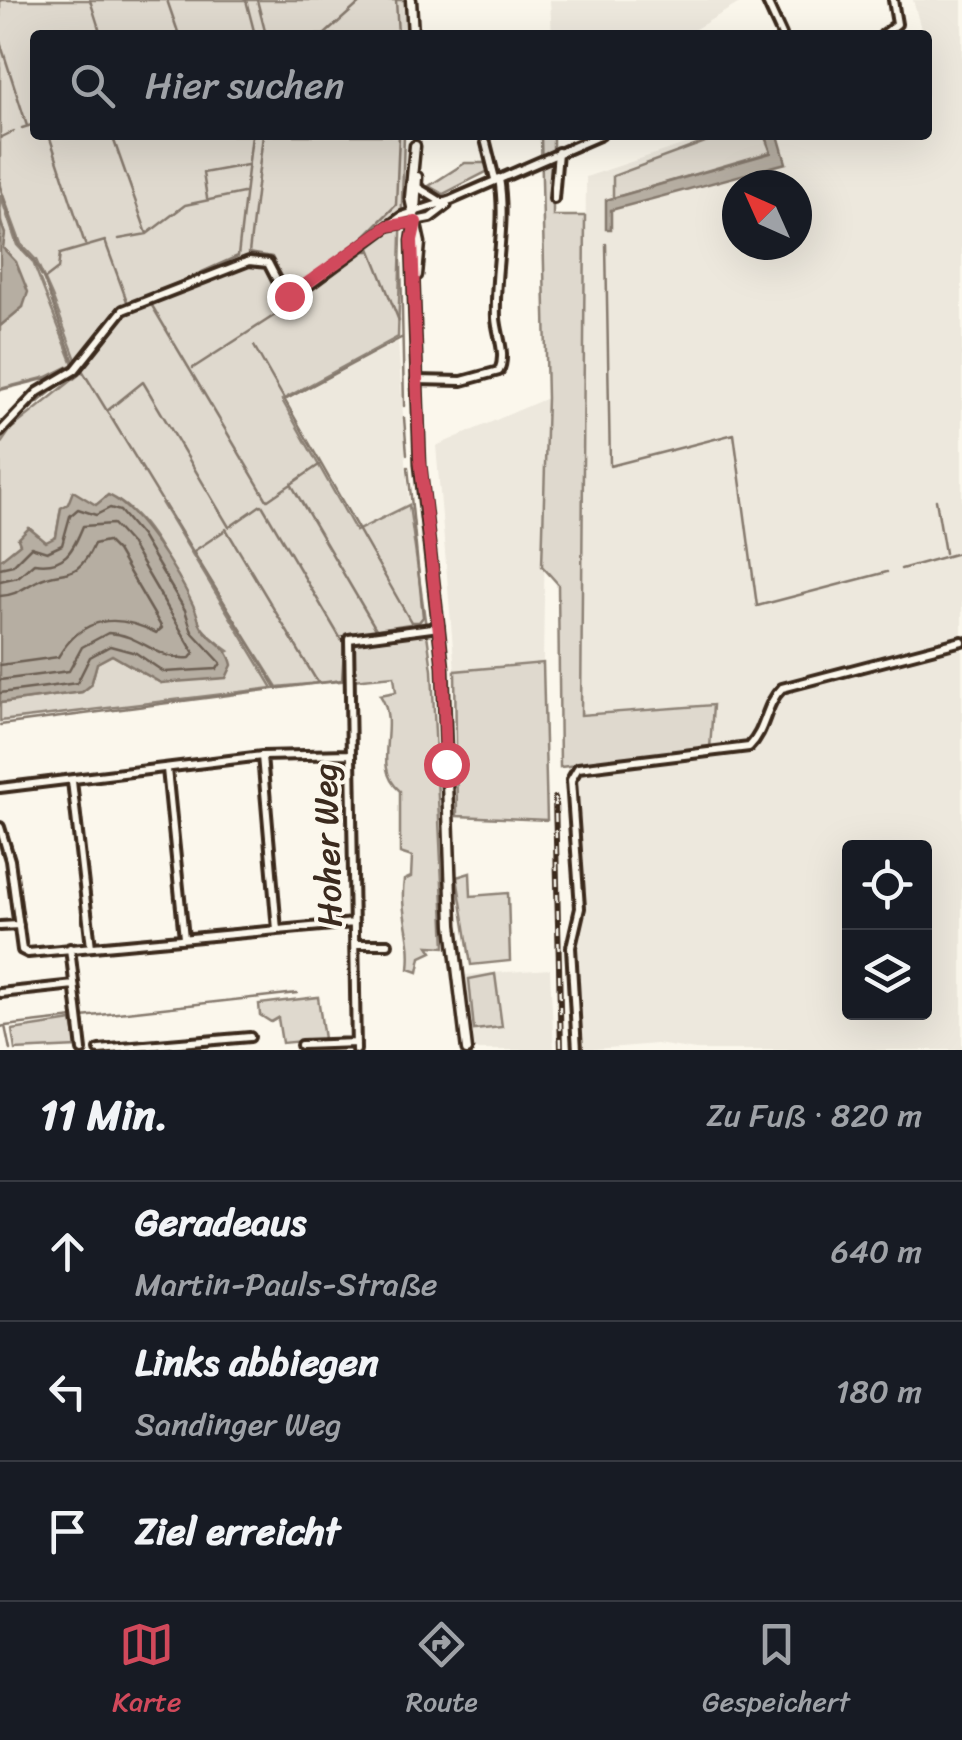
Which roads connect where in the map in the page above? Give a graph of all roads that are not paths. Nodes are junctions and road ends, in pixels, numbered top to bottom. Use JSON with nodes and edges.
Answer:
{"nodes":[{"id":1,"x":411,"y":0,"type":"edge"},
{"id":2,"x":766,"y":0,"type":"edge"},
{"id":3,"x":894,"y":0,"type":"edge"},
{"id":4,"x":412,"y":30,"type":"edge"},
{"id":5,"x":780,"y":30,"type":"edge"},
{"id":6,"x":889,"y":30,"type":"edge"},
{"id":7,"x":415,"y":140,"type":"edge"},
{"id":8,"x":486,"y":140,"type":"edge"},
{"id":9,"x":588,"y":140,"type":"edge"},
{"id":10,"x":416,"y":146,"type":"junction"},
{"id":11,"x":558,"y":152,"type":"junction"},
{"id":12,"x":497,"y":178,"type":"junction"},
{"id":13,"x":417,"y":187,"type":"junction"},
{"id":14,"x":554,"y":199,"type":"dead end"},
{"id":15,"x":448,"y":202,"type":"junction"},
{"id":16,"x":415,"y":217,"type":"junction"},
{"id":17,"x":416,"y":380,"type":"junction"},
{"id":18,"x":0,"y":432,"type":"edge"},
{"id":19,"x":439,"y":627,"type":"junction"},
{"id":20,"x":962,"y":642,"type":"edge"},
{"id":21,"x":349,"y":754,"type":"junction"},
{"id":22,"x":262,"y":756,"type":"junction"},
{"id":23,"x":167,"y":769,"type":"junction"},
{"id":24,"x":72,"y":780,"type":"junction"},
{"id":25,"x":0,"y":788,"type":"edge"},
{"id":26,"x":0,"y":827,"type":"edge"},
{"id":27,"x":0,"y":860,"type":"edge"},
{"id":28,"x":10,"y":860,"type":"junction"},
{"id":29,"x":354,"y":924,"type":"junction"},
{"id":30,"x":19,"y":925,"type":"junction"},
{"id":31,"x":0,"y":926,"type":"edge"},
{"id":32,"x":277,"y":930,"type":"junction"},
{"id":33,"x":184,"y":938,"type":"junction"},
{"id":34,"x":356,"y":944,"type":"junction"},
{"id":35,"x":388,"y":944,"type":"dead end"},
{"id":36,"x":91,"y":946,"type":"junction"},
{"id":37,"x":70,"y":948,"type":"junction"},
{"id":38,"x":74,"y":985,"type":"junction"},
{"id":39,"x":0,"y":994,"type":"edge"},
{"id":40,"x":250,"y":1037,"type":"dead end"},
{"id":41,"x":301,"y":1045,"type":"dead end"},
{"id":42,"x":356,"y":1046,"type":"edge"},
{"id":43,"x":169,"y":1048,"type":"edge"},
{"id":44,"x":82,"y":1050,"type":"edge"},
{"id":45,"x":99,"y":1050,"type":"edge"},
{"id":46,"x":467,"y":1050,"type":"edge"},
{"id":47,"x":576,"y":1050,"type":"edge"}],
"edges":[{"from":1,"to":4,"type":"street"},
{"from":2,"to":5,"type":"street"},
{"from":3,"to":6,"type":"street"},
{"from":7,"to":10,"type":"street"},
{"from":8,"to":12,"type":"street"},
{"from":9,"to":11,"type":"street"},
{"from":10,"to":13,"type":"street"},
{"from":10,"to":16,"type":"street"},
{"from":11,"to":12,"type":"street"},
{"from":11,"to":14,"type":"street"},
{"from":12,"to":15,"type":"street"},
{"from":12,"to":17,"type":"street"},
{"from":13,"to":15,"type":"street"},
{"from":13,"to":16,"type":"street"},
{"from":15,"to":16,"type":"street"},
{"from":16,"to":17,"type":"street"},
{"from":16,"to":18,"type":"street"},
{"from":17,"to":19,"type":"street"},
{"from":19,"to":21,"type":"street","name":"Hoher Weg"},
{"from":19,"to":46,"type":"street"},
{"from":20,"to":47,"type":"street"},
{"from":21,"to":22,"type":"street"},
{"from":21,"to":29,"type":"street","name":"Hoher Weg"},
{"from":22,"to":23,"type":"street"},
{"from":22,"to":32,"type":"street"},
{"from":23,"to":24,"type":"street"},
{"from":23,"to":33,"type":"street"},
{"from":24,"to":25,"type":"street"},
{"from":24,"to":36,"type":"street"},
{"from":26,"to":28,"type":"street"},
{"from":27,"to":28,"type":"street"},
{"from":28,"to":30,"type":"street"},
{"from":29,"to":32,"type":"street"},
{"from":29,"to":34,"type":"street","name":"Hoher Weg"},
{"from":30,"to":31,"type":"street"},
{"from":30,"to":37,"type":"street"},
{"from":32,"to":33,"type":"street"},
{"from":33,"to":36,"type":"street"},
{"from":34,"to":35,"type":"street"},
{"from":34,"to":42,"type":"street","name":"Hoher Weg"},
{"from":36,"to":37,"type":"street"},
{"from":37,"to":38,"type":"street"},
{"from":38,"to":39,"type":"street"},
{"from":38,"to":44,"type":"street"},
{"from":40,"to":43,"type":"street"},
{"from":41,"to":42,"type":"street"},
{"from":43,"to":45,"type":"street"}]}
